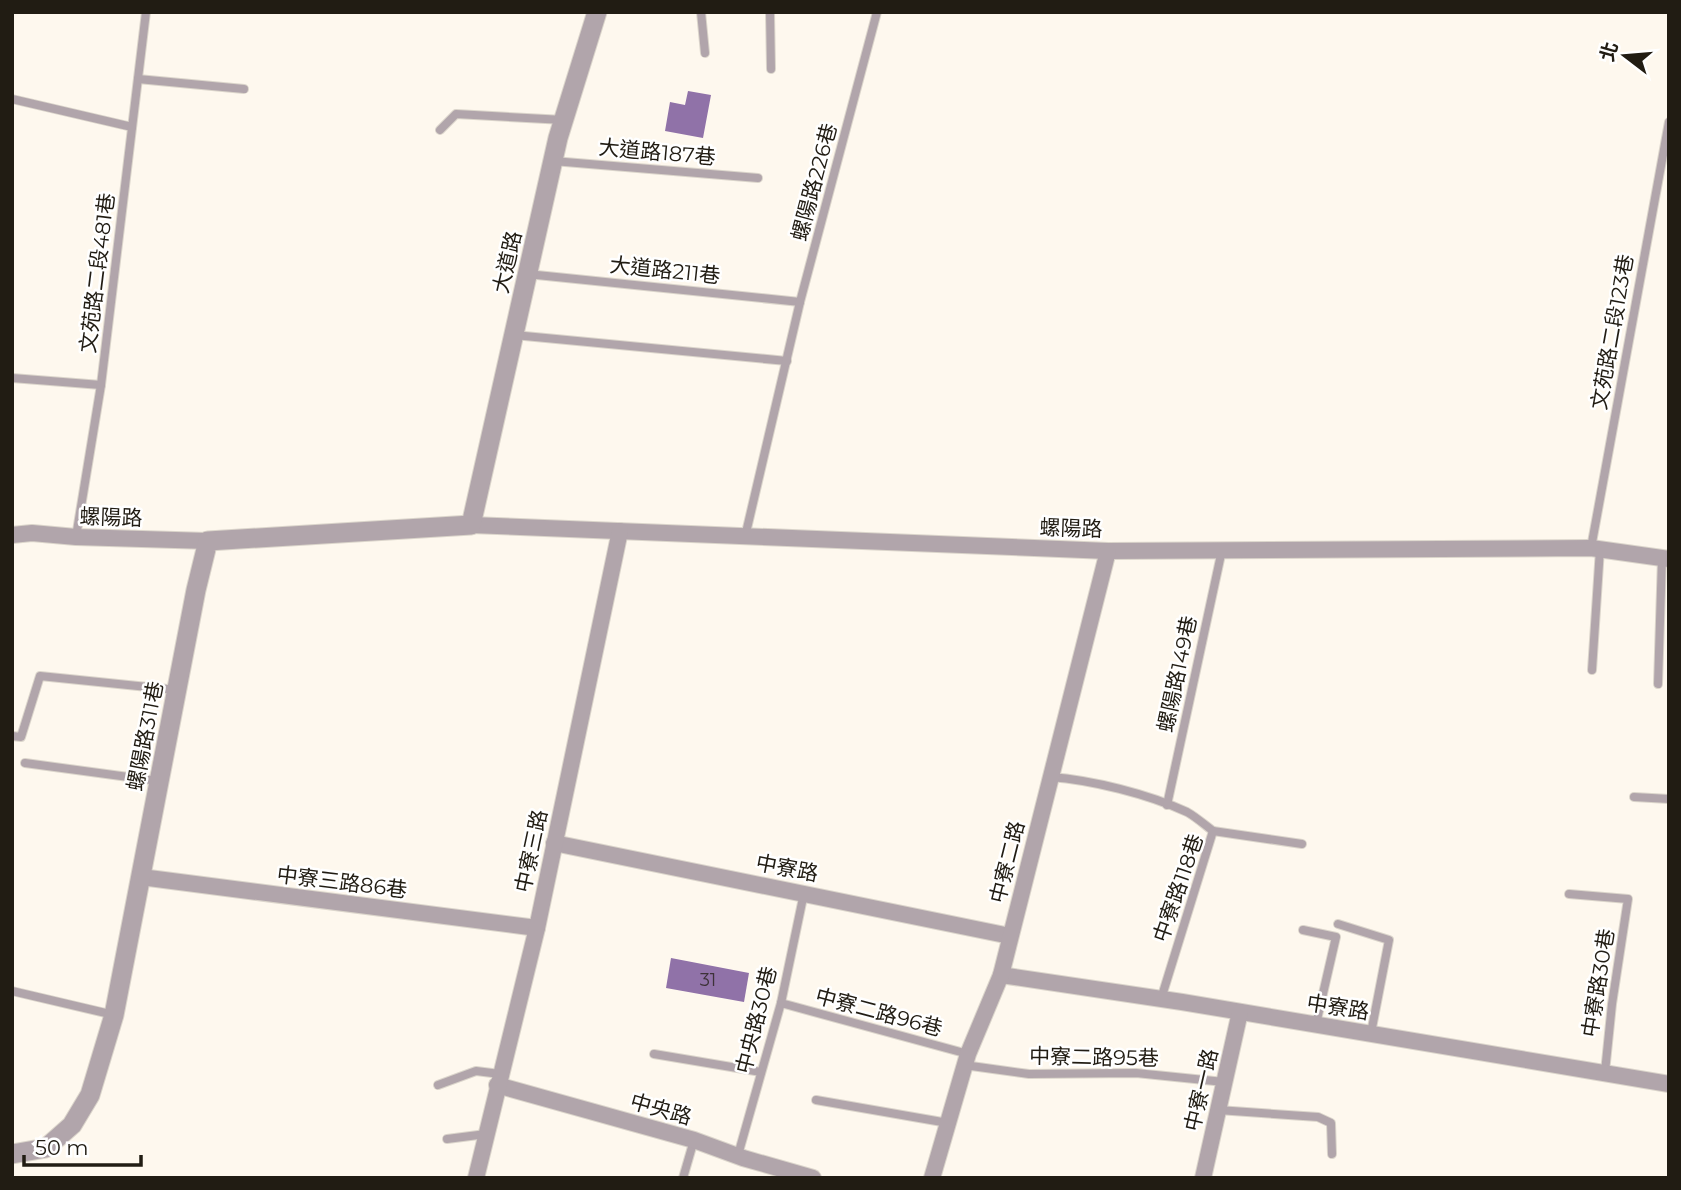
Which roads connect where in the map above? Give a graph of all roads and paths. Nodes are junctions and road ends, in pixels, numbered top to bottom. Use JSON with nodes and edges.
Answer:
{"nodes":[{"id":1,"x":146,"y":12,"type":"edge"},
{"id":2,"x":597,"y":12,"type":"edge"},
{"id":3,"x":701,"y":12,"type":"edge"},
{"id":4,"x":770,"y":12,"type":"edge"},
{"id":5,"x":877,"y":12,"type":"edge"},
{"id":6,"x":705,"y":53,"type":"dead end"},
{"id":7,"x":771,"y":69,"type":"dead end"},
{"id":8,"x":138,"y":79,"type":"junction"},
{"id":9,"x":244,"y":89,"type":"dead end"},
{"id":10,"x":12,"y":99,"type":"edge"},
{"id":11,"x":564,"y":120,"type":"junction"},
{"id":12,"x":1669,"y":122,"type":"edge"},
{"id":13,"x":132,"y":127,"type":"junction"},
{"id":14,"x":440,"y":130,"type":"dead end"},
{"id":15,"x":553,"y":161,"type":"junction"},
{"id":16,"x":758,"y":178,"type":"dead end"},
{"id":17,"x":527,"y":274,"type":"junction"},
{"id":18,"x":800,"y":302,"type":"junction"},
{"id":19,"x":514,"y":335,"type":"junction"},
{"id":20,"x":787,"y":361,"type":"junction"},
{"id":21,"x":12,"y":378,"type":"edge"},
{"id":22,"x":101,"y":385,"type":"junction"},
{"id":23,"x":471,"y":525,"type":"junction"},
{"id":24,"x":620,"y":531,"type":"junction"},
{"id":25,"x":12,"y":535,"type":"edge"},
{"id":26,"x":76,"y":537,"type":"junction"},
{"id":27,"x":745,"y":537,"type":"junction"},
{"id":28,"x":208,"y":541,"type":"junction"},
{"id":29,"x":1595,"y":548,"type":"junction"},
{"id":30,"x":1222,"y":550,"type":"junction"},
{"id":31,"x":1108,"y":551,"type":"junction"},
{"id":32,"x":1666,"y":559,"type":"edge"},
{"id":33,"x":1592,"y":670,"type":"dead end"},
{"id":34,"x":1658,"y":684,"type":"dead end"},
{"id":35,"x":177,"y":690,"type":"junction"},
{"id":36,"x":12,"y":736,"type":"edge"},
{"id":37,"x":25,"y":763,"type":"dead end"},
{"id":38,"x":1051,"y":777,"type":"junction"},
{"id":39,"x":159,"y":781,"type":"junction"},
{"id":40,"x":1634,"y":797,"type":"dead end"},
{"id":41,"x":1669,"y":799,"type":"edge"},
{"id":42,"x":1167,"y":805,"type":"junction"},
{"id":43,"x":1213,"y":831,"type":"junction"},
{"id":44,"x":554,"y":843,"type":"junction"},
{"id":45,"x":1302,"y":844,"type":"dead end"},
{"id":46,"x":141,"y":877,"type":"junction"},
{"id":47,"x":804,"y":893,"type":"junction"},
{"id":48,"x":1569,"y":894,"type":"dead end"},
{"id":49,"x":1338,"y":924,"type":"dead end"},
{"id":50,"x":537,"y":928,"type":"junction"},
{"id":51,"x":1303,"y":930,"type":"dead end"},
{"id":52,"x":1010,"y":936,"type":"junction"},
{"id":53,"x":1001,"y":975,"type":"junction"},
{"id":54,"x":12,"y":991,"type":"edge"},
{"id":55,"x":1161,"y":999,"type":"junction"},
{"id":56,"x":781,"y":1003,"type":"junction"},
{"id":57,"x":1240,"y":1012,"type":"junction"},
{"id":58,"x":114,"y":1015,"type":"junction"},
{"id":59,"x":1316,"y":1024,"type":"junction"},
{"id":60,"x":1371,"y":1033,"type":"junction"},
{"id":61,"x":654,"y":1054,"type":"dead end"},
{"id":62,"x":966,"y":1060,"type":"junction"},
{"id":63,"x":761,"y":1072,"type":"junction"},
{"id":64,"x":1605,"y":1072,"type":"junction"},
{"id":65,"x":499,"y":1080,"type":"junction"},
{"id":66,"x":1224,"y":1082,"type":"junction"},
{"id":67,"x":1669,"y":1084,"type":"edge"},
{"id":68,"x":438,"y":1086,"type":"dead end"},
{"id":69,"x":816,"y":1100,"type":"dead end"},
{"id":70,"x":1218,"y":1110,"type":"junction"},
{"id":71,"x":948,"y":1124,"type":"junction"},
{"id":72,"x":486,"y":1134,"type":"junction"},
{"id":73,"x":447,"y":1139,"type":"dead end"},
{"id":74,"x":694,"y":1140,"type":"junction"},
{"id":75,"x":12,"y":1154,"type":"edge"},
{"id":76,"x":1332,"y":1154,"type":"dead end"},
{"id":77,"x":738,"y":1155,"type":"junction"},
{"id":78,"x":476,"y":1178,"type":"edge"},
{"id":79,"x":683,"y":1178,"type":"edge"},
{"id":80,"x":813,"y":1178,"type":"edge"},
{"id":81,"x":932,"y":1178,"type":"edge"},
{"id":82,"x":1203,"y":1178,"type":"edge"}],
"edges":[{"from":1,"to":8,"type":"lane","name":"文苑路二段481巷"},
{"from":2,"to":11,"type":"street","name":"大道路"},
{"from":3,"to":6,"type":"lane"},
{"from":4,"to":7,"type":"lane"},
{"from":5,"to":18,"type":"lane","name":"螺陽路226巷"},
{"from":8,"to":9,"type":"lane"},
{"from":8,"to":13,"type":"lane","name":"文苑路二段481巷"},
{"from":10,"to":13,"type":"lane"},
{"from":11,"to":14,"type":"lane"},
{"from":11,"to":15,"type":"street","name":"大道路"},
{"from":12,"to":29,"type":"lane","name":"文苑路二段123巷"},
{"from":13,"to":22,"type":"lane","name":"文苑路二段481巷"},
{"from":15,"to":16,"type":"lane","name":"大道路187巷"},
{"from":15,"to":17,"type":"street","name":"大道路"},
{"from":17,"to":18,"type":"lane","name":"大道路211巷"},
{"from":17,"to":19,"type":"street","name":"大道路"},
{"from":18,"to":20,"type":"lane","name":"螺陽路226巷"},
{"from":19,"to":20,"type":"lane"},
{"from":19,"to":23,"type":"street","name":"大道路"},
{"from":20,"to":27,"type":"lane","name":"螺陽路226巷"},
{"from":21,"to":22,"type":"lane"},
{"from":22,"to":26,"type":"lane","name":"文苑路二段481巷"},
{"from":23,"to":24,"type":"street","name":"螺陽路"},
{"from":23,"to":28,"type":"street"},
{"from":24,"to":27,"type":"street","name":"螺陽路"},
{"from":24,"to":44,"type":"street","name":"中寮三路"},
{"from":25,"to":26,"type":"street","name":"螺陽路"},
{"from":26,"to":28,"type":"street","name":"螺陽路"},
{"from":27,"to":31,"type":"street","name":"螺陽路"},
{"from":28,"to":35,"type":"street","name":"螺陽路311巷"},
{"from":29,"to":30,"type":"street","name":"螺陽路"},
{"from":29,"to":32,"type":"street","name":"螺陽路"},
{"from":29,"to":33,"type":"lane","name":"文苑路二段123巷"},
{"from":30,"to":31,"type":"street","name":"螺陽路"},
{"from":30,"to":42,"type":"lane","name":"螺陽路149巷"},
{"from":31,"to":38,"type":"street","name":"中寮二路"},
{"from":32,"to":34,"type":"lane"},
{"from":35,"to":36,"type":"lane"},
{"from":35,"to":39,"type":"street","name":"螺陽路311巷"},
{"from":37,"to":39,"type":"lane"},
{"from":38,"to":42,"type":"lane"},
{"from":38,"to":52,"type":"street","name":"中寮二路"},
{"from":39,"to":46,"type":"street","name":"螺陽路311巷"},
{"from":40,"to":41,"type":"lane"},
{"from":42,"to":43,"type":"lane"},
{"from":43,"to":45,"type":"lane","name":"中寮路118巷"},
{"from":43,"to":55,"type":"lane","name":"中寮路118巷"},
{"from":44,"to":47,"type":"street","name":"中寮路"},
{"from":44,"to":50,"type":"street","name":"中寮三路"},
{"from":46,"to":50,"type":"street","name":"中寮三路86巷"},
{"from":46,"to":58,"type":"street","name":"螺陽路311巷"},
{"from":47,"to":52,"type":"street","name":"中寮路"},
{"from":47,"to":56,"type":"lane","name":"中央路30巷"},
{"from":48,"to":64,"type":"lane","name":"中寮路30巷"},
{"from":49,"to":60,"type":"lane"},
{"from":50,"to":65,"type":"street","name":"中寮三路"},
{"from":51,"to":59,"type":"lane"},
{"from":52,"to":53,"type":"street","name":"中寮二路"},
{"from":53,"to":55,"type":"street","name":"中寮路"},
{"from":53,"to":62,"type":"street","name":"中寮二路"},
{"from":54,"to":58,"type":"lane"},
{"from":55,"to":57,"type":"street","name":"中寮路"},
{"from":56,"to":62,"type":"lane","name":"中寮二路96巷"},
{"from":56,"to":63,"type":"lane","name":"中央路30巷"},
{"from":57,"to":59,"type":"street","name":"中寮路"},
{"from":57,"to":66,"type":"street","name":"中寮一路"},
{"from":58,"to":75,"type":"street","name":"螺陽路311巷"},
{"from":59,"to":60,"type":"street","name":"中寮路"},
{"from":60,"to":64,"type":"street","name":"中寮路"},
{"from":61,"to":63,"type":"lane"},
{"from":62,"to":66,"type":"lane","name":"中寮二路95巷"},
{"from":62,"to":71,"type":"street","name":"中寮二路"},
{"from":63,"to":77,"type":"lane","name":"中央路30巷"},
{"from":64,"to":67,"type":"street","name":"中寮路"},
{"from":65,"to":68,"type":"lane"},
{"from":65,"to":72,"type":"street","name":"中寮三路"},
{"from":65,"to":74,"type":"street","name":"中央路"},
{"from":66,"to":70,"type":"street","name":"中寮一路"},
{"from":69,"to":71,"type":"lane"},
{"from":70,"to":76,"type":"lane"},
{"from":70,"to":82,"type":"street","name":"中寮一路"},
{"from":71,"to":81,"type":"street","name":"中寮二路"},
{"from":72,"to":73,"type":"lane"},
{"from":72,"to":78,"type":"street","name":"中寮三路"},
{"from":74,"to":77,"type":"street","name":"中央路"},
{"from":74,"to":79,"type":"lane"},
{"from":77,"to":80,"type":"street","name":"中央路"}]}
